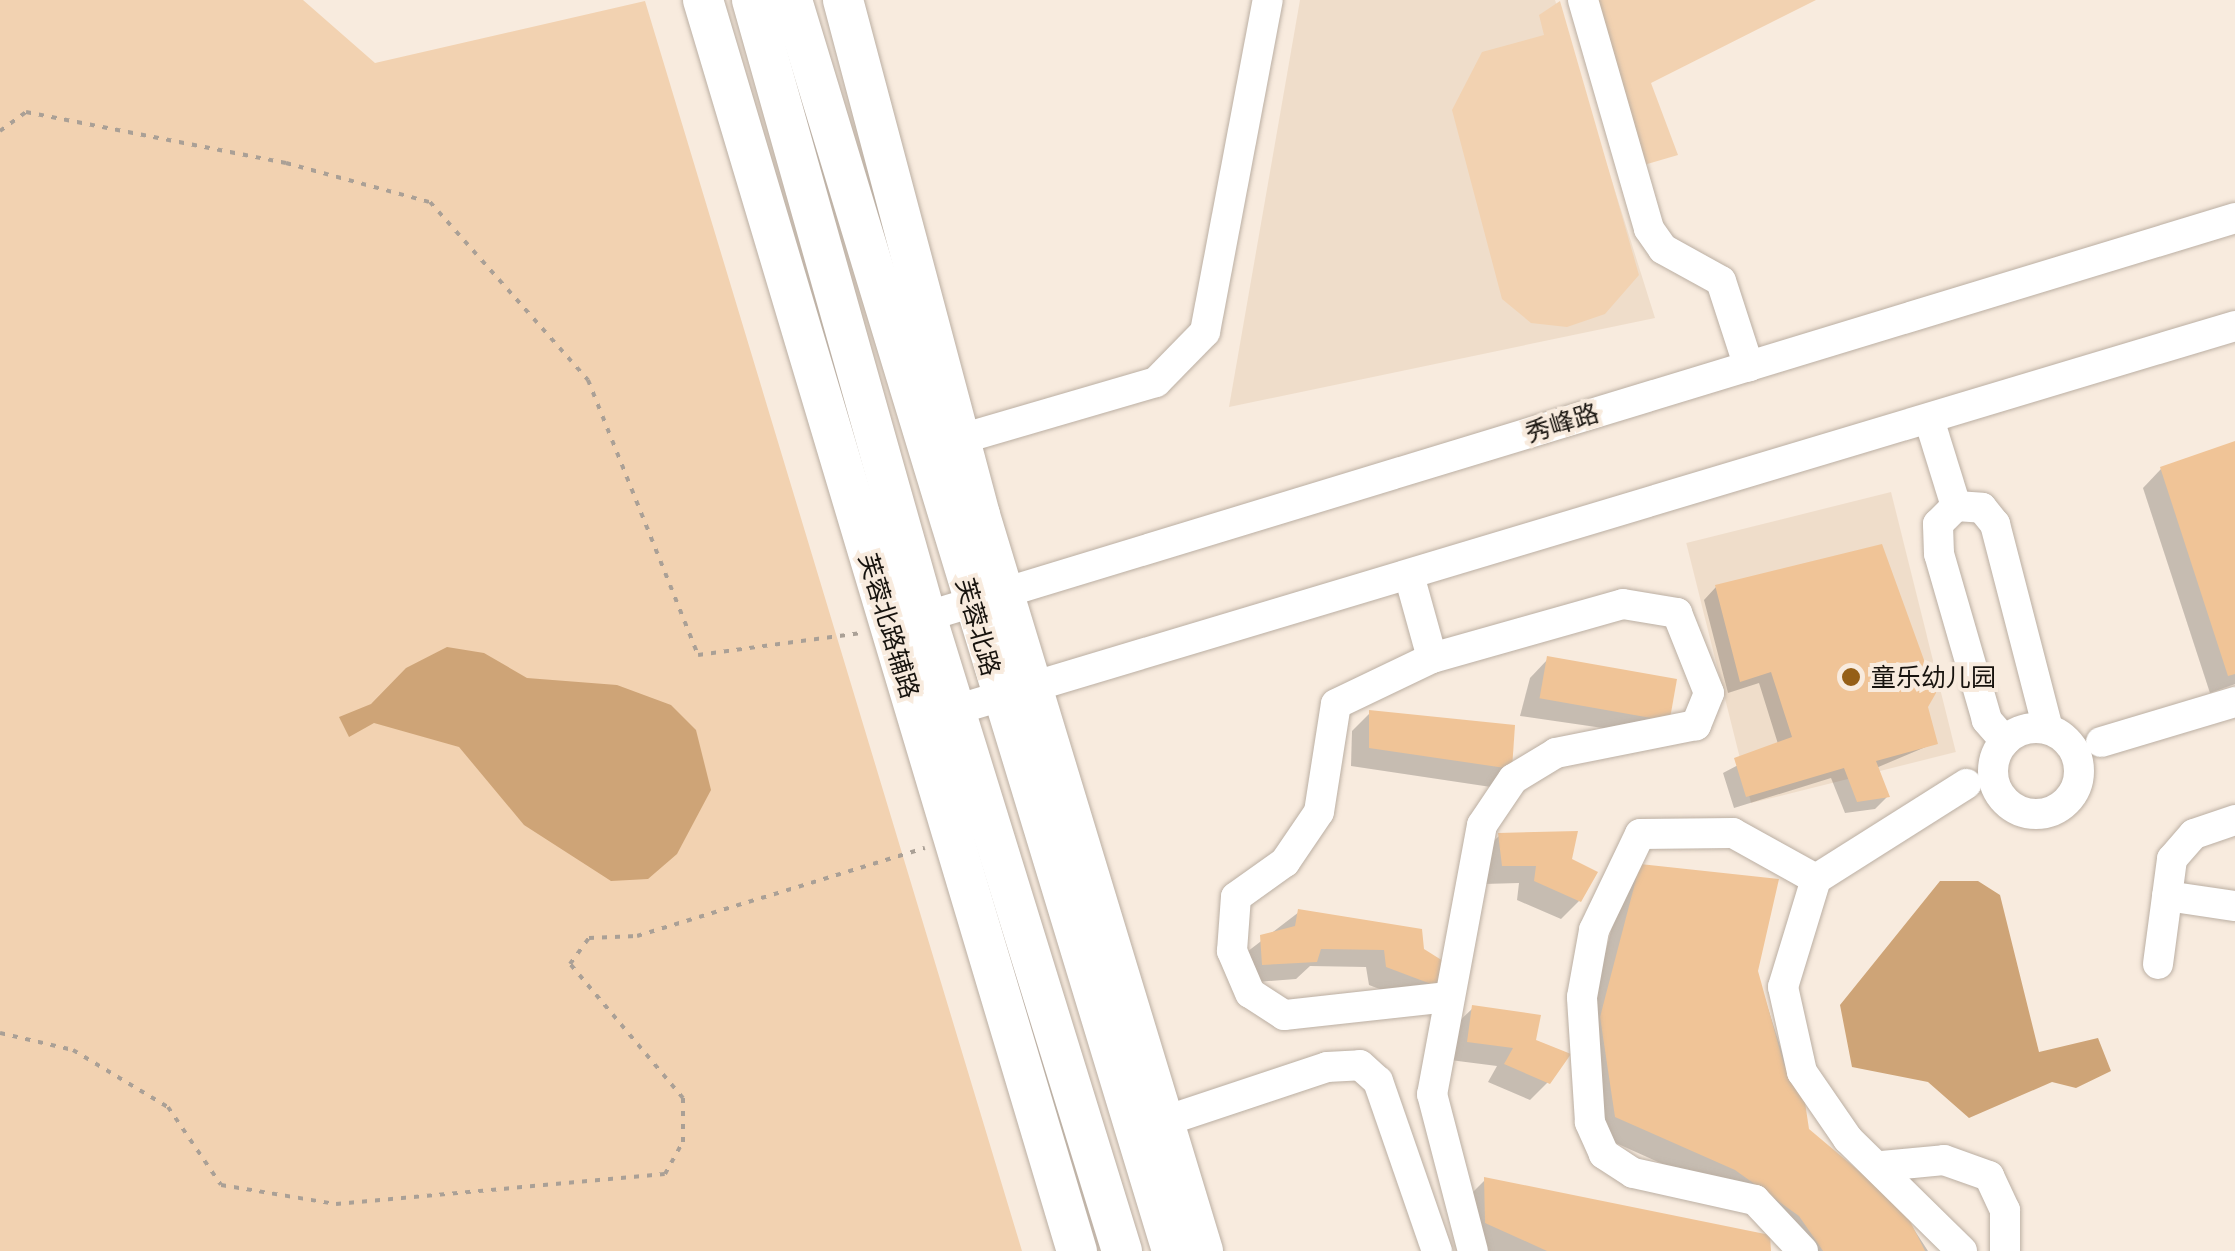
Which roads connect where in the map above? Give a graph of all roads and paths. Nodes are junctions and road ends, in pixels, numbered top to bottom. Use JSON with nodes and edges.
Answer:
{"nodes":[{"id":1,"x":703,"y":0,"type":"edge"},
{"id":2,"x":752,"y":0,"type":"edge"},
{"id":3,"x":792,"y":0,"type":"edge"},
{"id":4,"x":843,"y":0,"type":"edge"},
{"id":5,"x":1268,"y":0,"type":"edge"},
{"id":6,"x":1583,"y":0,"type":"edge"},
{"id":7,"x":0,"y":131,"type":"edge"},
{"id":8,"x":2235,"y":218,"type":"edge"},
{"id":9,"x":2235,"y":326,"type":"edge"},
{"id":10,"x":1749,"y":366,"type":"junction"},
{"id":11,"x":1929,"y":419,"type":"junction"},
{"id":12,"x":961,"y":439,"type":"junction"},
{"id":13,"x":1956,"y":506,"type":"junction"},
{"id":14,"x":1409,"y":575,"type":"junction"},
{"id":15,"x":987,"y":597,"type":"junction"},
{"id":16,"x":908,"y":623,"type":"junction"},
{"id":17,"x":1432,"y":658,"type":"junction"},
{"id":18,"x":1015,"y":691,"type":"junction"},
{"id":19,"x":2235,"y":702,"type":"edge"},
{"id":20,"x":936,"y":715,"type":"junction"},
{"id":21,"x":2064,"y":745,"type":"junction"},
{"id":22,"x":1998,"y":765,"type":"junction"},
{"id":23,"x":2235,"y":820,"type":"edge"},
{"id":24,"x":955,"y":840,"type":"junction"},
{"id":25,"x":1816,"y":879,"type":"junction"},
{"id":26,"x":2167,"y":896,"type":"junction"},
{"id":27,"x":2235,"y":906,"type":"edge"},
{"id":28,"x":2158,"y":964,"type":"dead end"},
{"id":29,"x":1448,"y":998,"type":"junction"},
{"id":30,"x":0,"y":1032,"type":"edge"},
{"id":31,"x":1162,"y":1122,"type":"junction"},
{"id":32,"x":1882,"y":1166,"type":"junction"},
{"id":33,"x":1078,"y":1251,"type":"edge"},
{"id":34,"x":1122,"y":1251,"type":"edge"},
{"id":35,"x":1172,"y":1251,"type":"edge"},
{"id":36,"x":1203,"y":1251,"type":"edge"},
{"id":37,"x":1437,"y":1251,"type":"edge"},
{"id":38,"x":1473,"y":1251,"type":"edge"},
{"id":39,"x":1803,"y":1251,"type":"edge"},
{"id":40,"x":1962,"y":1251,"type":"edge"},
{"id":41,"x":2005,"y":1251,"type":"edge"}],
"edges":[{"from":1,"to":16,"type":"main road","name":"芙蓉北路辅路"},
{"from":2,"to":16,"type":"main road","name":"芙蓉北路"},
{"from":3,"to":15,"type":"main road","name":"芙蓉北路"},
{"from":4,"to":12,"type":"main road"},
{"from":5,"to":12,"type":"street"},
{"from":6,"to":10,"type":"street"},
{"from":7,"to":16,"type":"path"},
{"from":8,"to":10,"type":"street","name":"秀峰路"},
{"from":9,"to":11,"type":"street"},
{"from":10,"to":15,"type":"street","name":"秀峰路"},
{"from":11,"to":13,"type":"street"},
{"from":11,"to":14,"type":"street"},
{"from":12,"to":15,"type":"main road"},
{"from":13,"to":21,"type":"street"},
{"from":13,"to":22,"type":"street"},
{"from":14,"to":17,"type":"street"},
{"from":14,"to":18,"type":"street"},
{"from":15,"to":16,"type":"street","name":"秀峰路"},
{"from":15,"to":18,"type":"main road","name":"芙蓉北路"},
{"from":16,"to":20,"type":"main road","name":"芙蓉北路"},
{"from":17,"to":29,"type":"street"},
{"from":17,"to":29,"type":"street"},
{"from":18,"to":20,"type":"street"},
{"from":18,"to":31,"type":"main road"},
{"from":18,"to":35,"type":"main road","name":"芙蓉北路"},
{"from":19,"to":21,"type":"street"},
{"from":20,"to":24,"type":"main road","name":"芙蓉北路辅路"},
{"from":20,"to":34,"type":"main road","name":"芙蓉北路"},
{"from":21,"to":22,"type":"street"},
{"from":21,"to":22,"type":"street"},
{"from":22,"to":25,"type":"street"},
{"from":23,"to":26,"type":"street"},
{"from":24,"to":30,"type":"path"},
{"from":24,"to":33,"type":"main road","name":"芙蓉北路辅路"},
{"from":25,"to":32,"type":"street"},
{"from":25,"to":39,"type":"street"},
{"from":26,"to":27,"type":"street"},
{"from":26,"to":28,"type":"street"},
{"from":29,"to":38,"type":"street"},
{"from":31,"to":36,"type":"main road"},
{"from":31,"to":37,"type":"street"},
{"from":32,"to":40,"type":"street"},
{"from":32,"to":41,"type":"street"}]}
